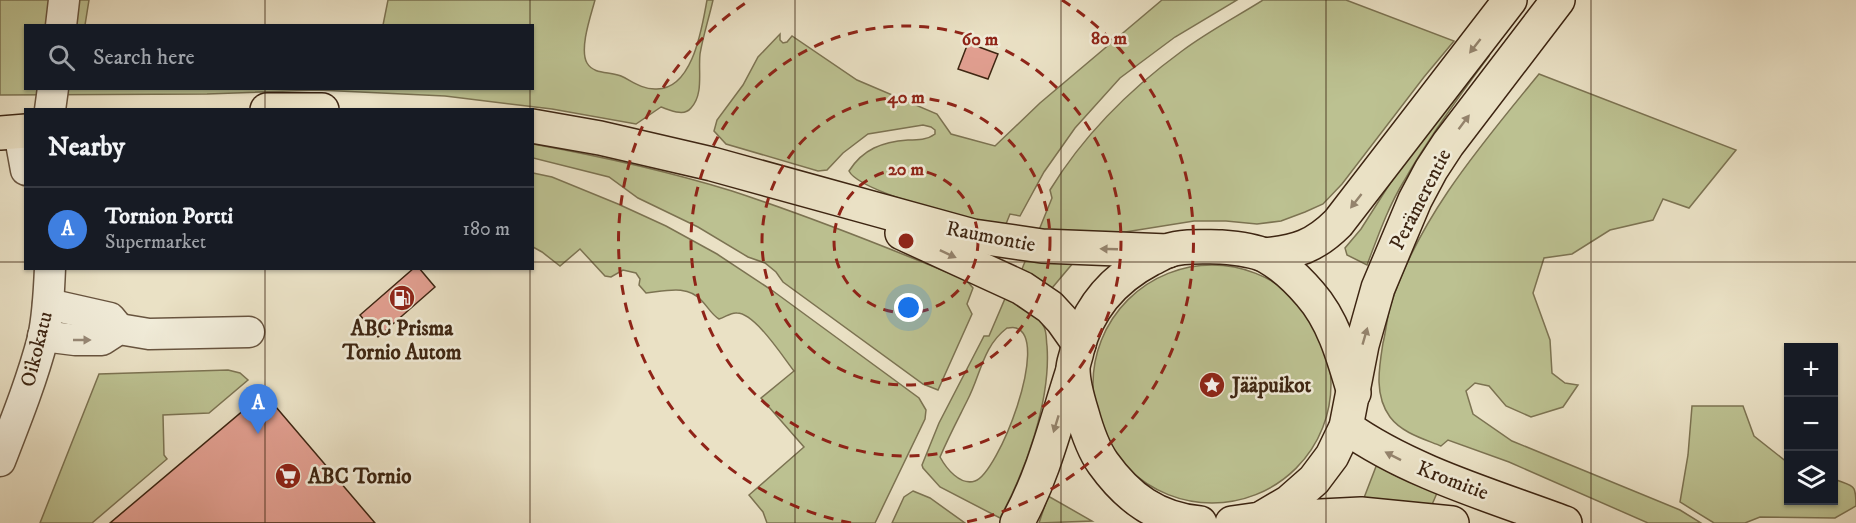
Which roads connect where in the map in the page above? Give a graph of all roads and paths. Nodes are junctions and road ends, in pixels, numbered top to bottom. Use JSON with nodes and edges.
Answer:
{"nodes":[{"id":1,"x":64,"y":0,"type":"edge"},
{"id":2,"x":1510,"y":0,"type":"edge"},
{"id":3,"x":1558,"y":0,"type":"edge"},
{"id":4,"x":61,"y":24,"type":"edge"},
{"id":5,"x":53,"y":90,"type":"edge"},
{"id":6,"x":50,"y":108,"type":"edge"},
{"id":7,"x":534,"y":126,"type":"edge"},
{"id":8,"x":15,"y":132,"type":"edge"},
{"id":9,"x":24,"y":163,"type":"edge"},
{"id":10,"x":818,"y":195,"type":"junction"},
{"id":11,"x":1168,"y":250,"type":"junction"},
{"id":12,"x":1264,"y":255,"type":"junction"},
{"id":13,"x":50,"y":270,"type":"edge"},
{"id":14,"x":48,"y":304,"type":"junction"},
{"id":15,"x":119,"y":329,"type":"junction"},
{"id":16,"x":249,"y":332,"type":"dead end"},
{"id":17,"x":43,"y":336,"type":"junction"},
{"id":18,"x":1076,"y":356,"type":"junction"},
{"id":19,"x":1354,"y":393,"type":"junction"},
{"id":20,"x":1346,"y":427,"type":"junction"},
{"id":21,"x":0,"y":461,"type":"edge"},
{"id":22,"x":1246,"y":521,"type":"edge"},
{"id":23,"x":1178,"y":522,"type":"edge"},
{"id":24,"x":1017,"y":523,"type":"edge"},
{"id":25,"x":1452,"y":523,"type":"edge"},
{"id":26,"x":1565,"y":523,"type":"edge"}],
"edges":[{"from":1,"to":4,"type":"street"},
{"from":2,"to":12,"type":"main road","name":"Perämerentie","one_way":true},
{"from":19,"to":3,"type":"main road","name":"Perämerentie","one_way":true},
{"from":5,"to":6,"type":"street"},
{"from":7,"to":10,"type":"main road","name":"Raumontie"},
{"from":8,"to":9,"type":"street"},
{"from":11,"to":10,"type":"main road","name":"Raumontie","one_way":true},
{"from":10,"to":18,"type":"main road","name":"Raumontie","one_way":true},
{"from":11,"to":12,"type":"main road","name":"Raumontie"},
{"from":11,"to":18,"type":"main road"},
{"from":12,"to":19,"type":"main road"},
{"from":13,"to":14,"type":"street","name":"Oikokatu"},
{"from":14,"to":15,"type":"street"},
{"from":14,"to":17,"type":"street","name":"Oikokatu"},
{"from":15,"to":16,"type":"street"},
{"from":17,"to":15,"type":"street","one_way":true},
{"from":17,"to":21,"type":"street","name":"Oikokatu"},
{"from":18,"to":23,"type":"main road"},
{"from":18,"to":24,"type":"main road","one_way":true},
{"from":19,"to":20,"type":"main road","name":"Perämerentie"},
{"from":20,"to":22,"type":"main road","name":"Perämerentie"},
{"from":26,"to":20,"type":"main road","name":"Kromitie","one_way":true},
{"from":22,"to":25,"type":"main road","name":"Kromitie"}]}
